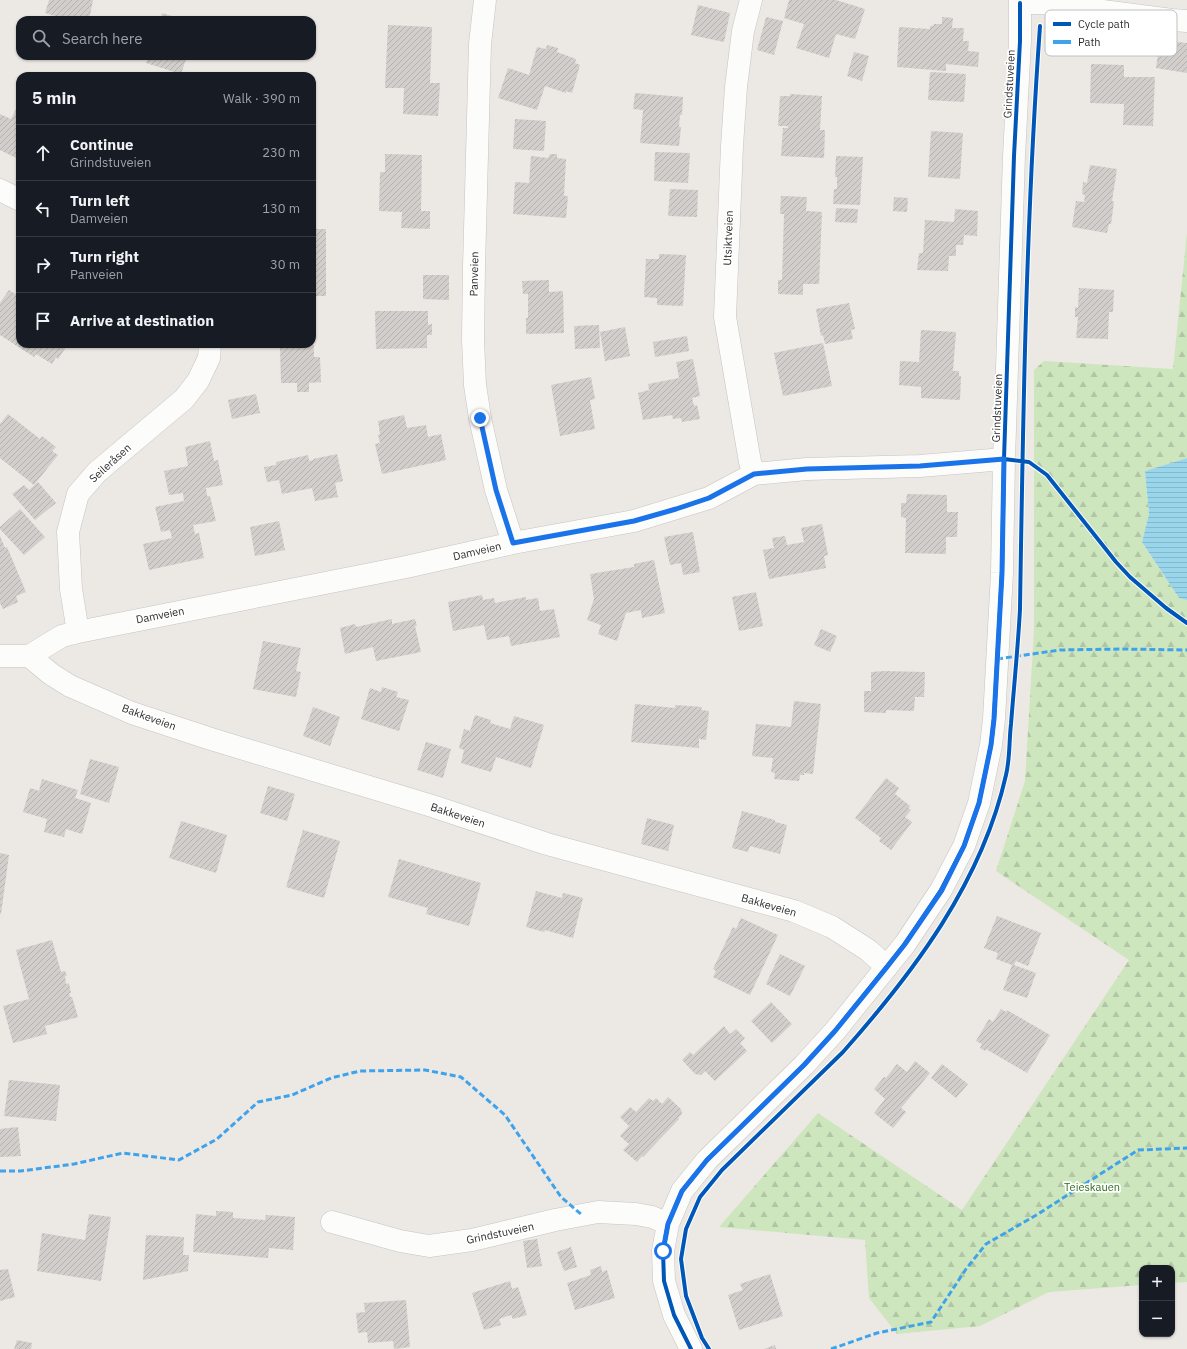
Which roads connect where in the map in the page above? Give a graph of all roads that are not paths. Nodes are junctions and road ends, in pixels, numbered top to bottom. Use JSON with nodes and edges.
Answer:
{"nodes":[{"id":1,"x":485,"y":0,"type":"edge"},
{"id":2,"x":751,"y":0,"type":"edge"},
{"id":3,"x":1020,"y":2,"type":"edge"},
{"id":4,"x":1096,"y":10,"type":"edge"},
{"id":5,"x":1177,"y":20,"type":"edge"},
{"id":6,"x":1187,"y":21,"type":"edge"},
{"id":7,"x":0,"y":190,"type":"edge"},
{"id":8,"x":16,"y":198,"type":"edge"},
{"id":9,"x":209,"y":348,"type":"edge"},
{"id":10,"x":1004,"y":459,"type":"junction"},
{"id":11,"x":754,"y":474,"type":"junction"},
{"id":12,"x":513,"y":543,"type":"junction"},
{"id":13,"x":78,"y":632,"type":"junction"},
{"id":14,"x":0,"y":656,"type":"edge"},
{"id":15,"x":29,"y":656,"type":"junction"},
{"id":16,"x":887,"y":967,"type":"junction"},
{"id":17,"x":332,"y":1222,"type":"dead end"},
{"id":18,"x":668,"y":1224,"type":"junction"},
{"id":19,"x":691,"y":1349,"type":"edge"}],
"edges":[{"from":1,"to":12,"type":"street","name":"Panveien"},
{"from":2,"to":11,"type":"street","name":"Utsiktveien"},
{"from":3,"to":4,"type":"street","name":"Grindstuveien"},
{"from":3,"to":10,"type":"street","name":"Grindstuveien"},
{"from":5,"to":6,"type":"street","name":"Grindstuveien"},
{"from":7,"to":8,"type":"street"},
{"from":9,"to":13,"type":"street","name":"Seileråsen"},
{"from":10,"to":11,"type":"street","name":"Damveien"},
{"from":10,"to":16,"type":"street","name":"Grindstuveien"},
{"from":11,"to":12,"type":"street","name":"Damveien"},
{"from":12,"to":13,"type":"street","name":"Damveien"},
{"from":13,"to":15,"type":"street","name":"Damveien"},
{"from":14,"to":15,"type":"street"},
{"from":15,"to":16,"type":"street","name":"Bakkeveien"},
{"from":16,"to":18,"type":"street","name":"Grindstuveien"},
{"from":17,"to":18,"type":"street","name":"Grindstuveien"},
{"from":18,"to":19,"type":"street","name":"Grindstuveien"}]}
